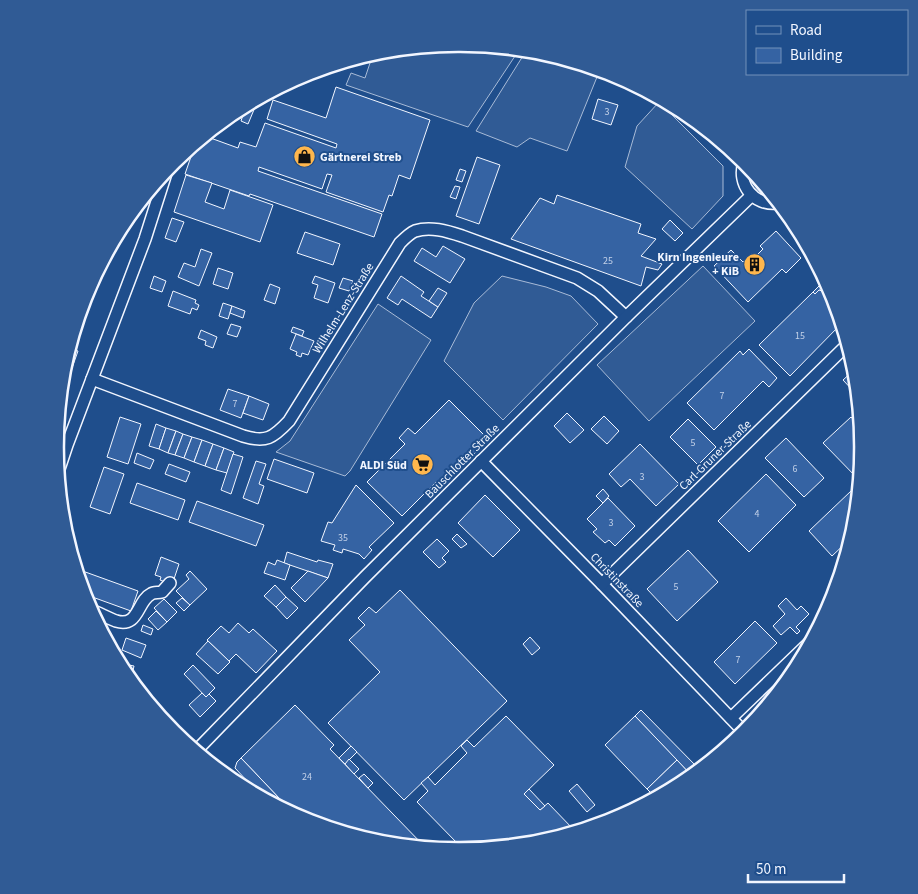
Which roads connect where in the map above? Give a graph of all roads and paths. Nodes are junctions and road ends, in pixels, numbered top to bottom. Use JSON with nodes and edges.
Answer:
{"nodes":[{"id":1,"x":742,"y":172,"type":"edge"},
{"id":2,"x":161,"y":188,"type":"edge"},
{"id":3,"x":752,"y":195,"type":"junction"},
{"id":4,"x":768,"y":202,"type":"edge"},
{"id":5,"x":626,"y":317,"type":"junction"},
{"id":6,"x":842,"y":351,"type":"edge"},
{"id":7,"x":92,"y":380,"type":"junction"},
{"id":8,"x":64,"y":453,"type":"edge"},
{"id":9,"x":481,"y":461,"type":"junction"},
{"id":10,"x":170,"y":583,"type":"dead end"},
{"id":11,"x":602,"y":584,"type":"junction"},
{"id":12,"x":102,"y":615,"type":"edge"},
{"id":13,"x":790,"y":661,"type":"edge"},
{"id":14,"x":731,"y":718,"type":"junction"},
{"id":15,"x":738,"y":726,"type":"edge"},
{"id":16,"x":201,"y":746,"type":"edge"}],
"edges":[{"from":1,"to":3,"type":"street"},
{"from":2,"to":7,"type":"street"},
{"from":3,"to":4,"type":"street"},
{"from":3,"to":5,"type":"street","name":"Bauschlotter Straße"},
{"from":5,"to":7,"type":"street","name":"Wilhelm-Lenz-Straße"},
{"from":5,"to":9,"type":"street","name":"Bauschlotter Straße"},
{"from":6,"to":11,"type":"street","name":"Carl-Gruner-Straße"},
{"from":7,"to":8,"type":"street"},
{"from":9,"to":11,"type":"street","name":"Christinstraße"},
{"from":9,"to":16,"type":"street","name":"Bauschlotter Straße"},
{"from":10,"to":12,"type":"street"},
{"from":11,"to":14,"type":"street","name":"Christinstraße"},
{"from":13,"to":14,"type":"street"},
{"from":14,"to":15,"type":"street","name":"Christinstraße"}]}
